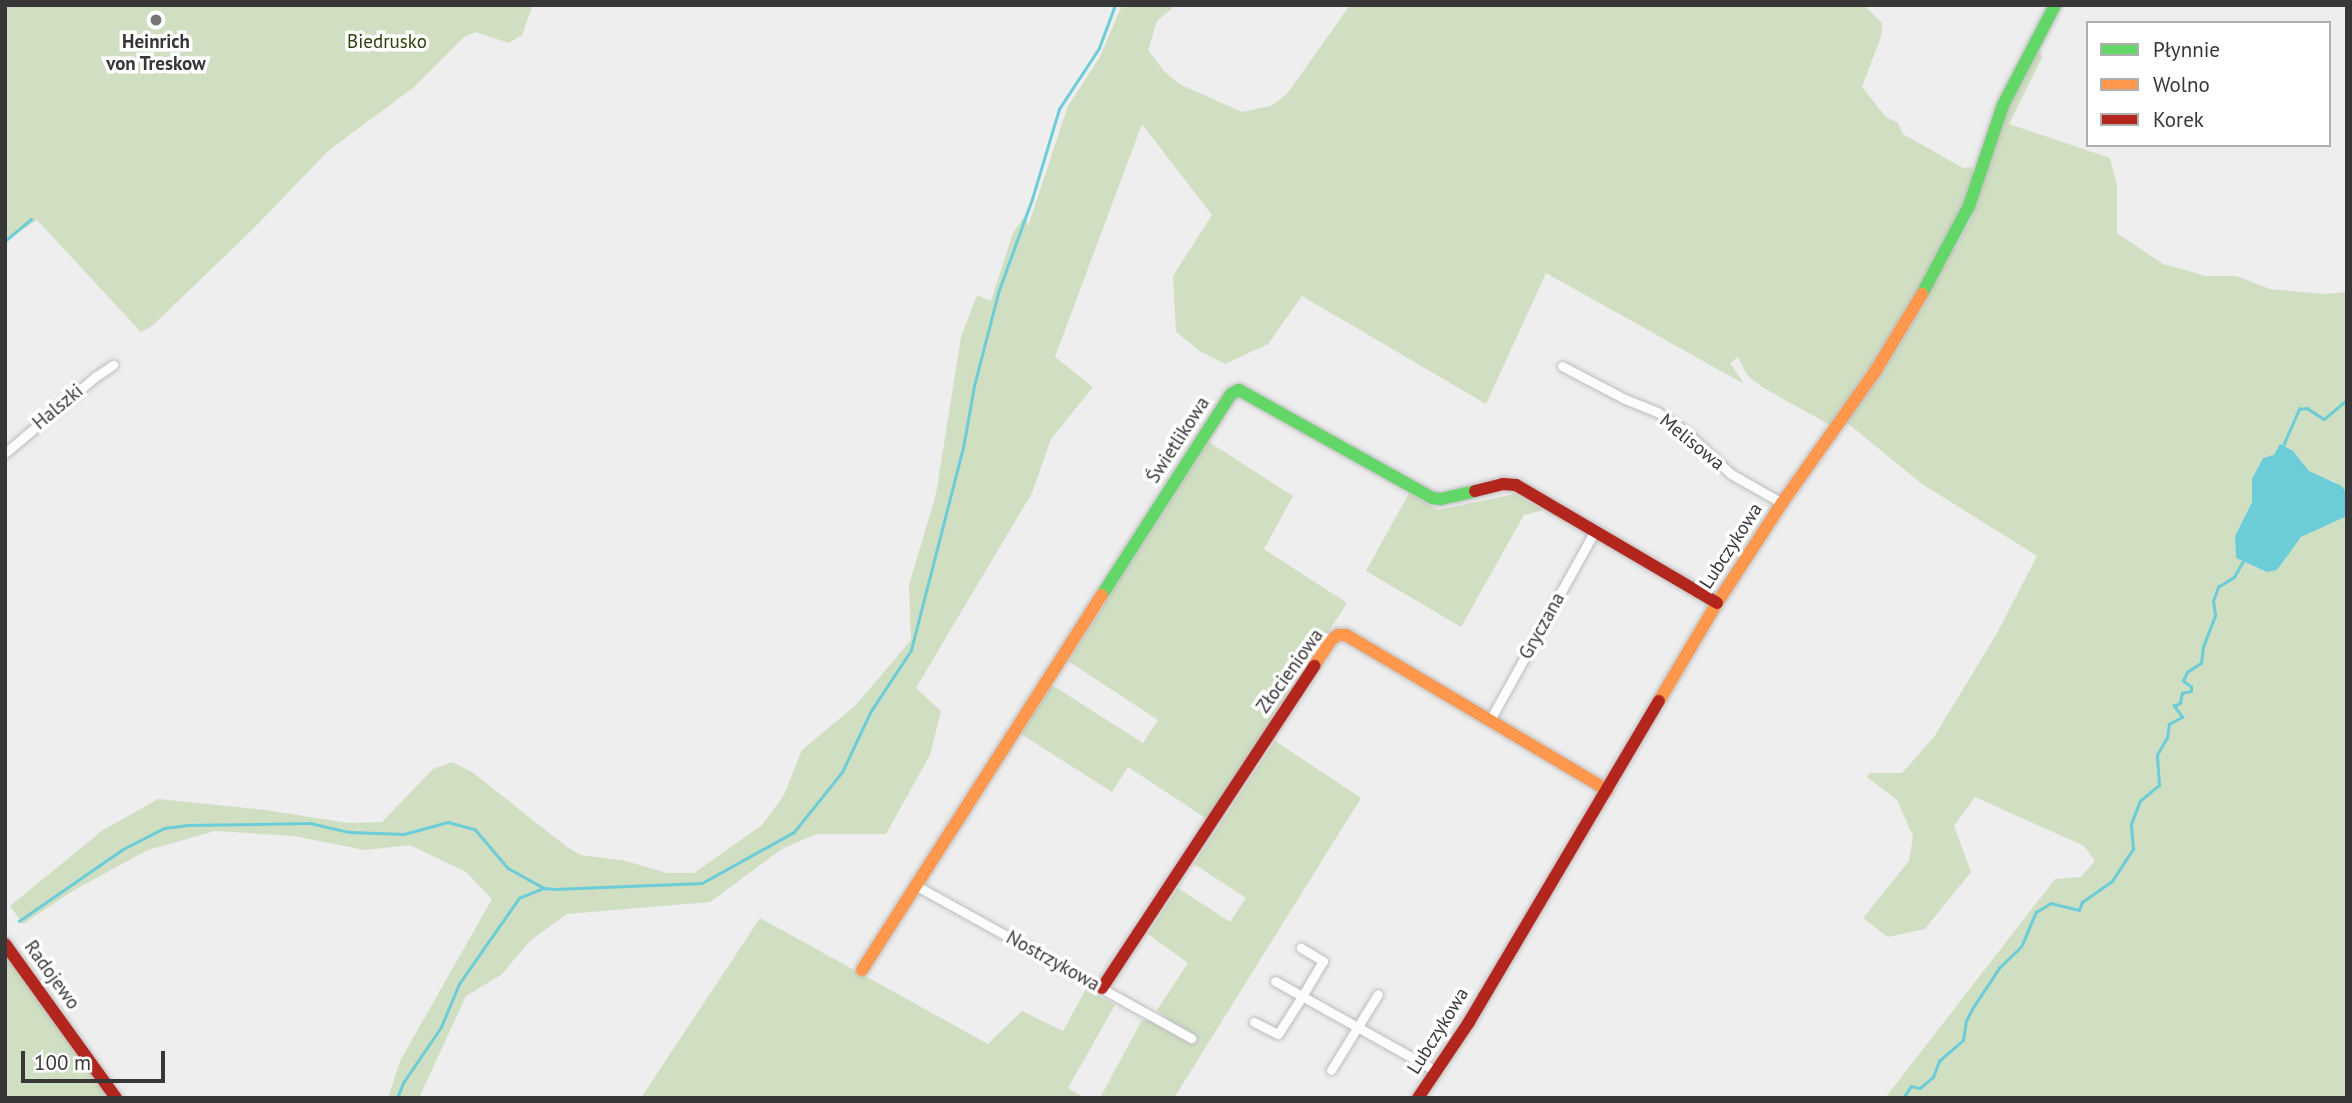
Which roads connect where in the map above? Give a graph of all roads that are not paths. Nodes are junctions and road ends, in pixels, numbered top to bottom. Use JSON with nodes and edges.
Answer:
{"nodes":[{"id":1,"x":2055,"y":5,"type":"edge"},
{"id":2,"x":113,"y":365,"type":"dead end"},
{"id":3,"x":1562,"y":366,"type":"dead end"},
{"id":4,"x":5,"y":453,"type":"edge"},
{"id":5,"x":1782,"y":503,"type":"junction"},
{"id":6,"x":1594,"y":532,"type":"junction"},
{"id":7,"x":1717,"y":603,"type":"junction"},
{"id":8,"x":1490,"y":720,"type":"junction"},
{"id":9,"x":1607,"y":790,"type":"junction"},
{"id":10,"x":915,"y":885,"type":"junction"},
{"id":11,"x":5,"y":944,"type":"edge"},
{"id":12,"x":1301,"y":948,"type":"dead end"},
{"id":13,"x":862,"y":970,"type":"dead end"},
{"id":14,"x":1275,"y":981,"type":"dead end"},
{"id":15,"x":1102,"y":988,"type":"junction"},
{"id":16,"x":1378,"y":994,"type":"dead end"},
{"id":17,"x":1301,"y":998,"type":"junction"},
{"id":18,"x":1254,"y":1022,"type":"dead end"},
{"id":19,"x":1358,"y":1029,"type":"junction"},
{"id":20,"x":1191,"y":1038,"type":"dead end"},
{"id":21,"x":1331,"y":1070,"type":"dead end"},
{"id":22,"x":1436,"y":1071,"type":"junction"},
{"id":23,"x":116,"y":1098,"type":"edge"},
{"id":24,"x":1418,"y":1098,"type":"edge"}],
"edges":[{"from":1,"to":5,"type":"street","name":"Lubczykowa"},
{"from":2,"to":4,"type":"street","name":"Halszki"},
{"from":3,"to":5,"type":"street","name":"Melisowa"},
{"from":5,"to":7,"type":"street","name":"Lubczykowa"},
{"from":6,"to":7,"type":"street","name":"Świetlikowa"},
{"from":6,"to":8,"type":"street","name":"Gryczana"},
{"from":6,"to":10,"type":"street","name":"Świetlikowa"},
{"from":7,"to":9,"type":"street","name":"Lubczykowa"},
{"from":8,"to":9,"type":"street","name":"Złocieniowa"},
{"from":8,"to":15,"type":"street","name":"Złocieniowa"},
{"from":9,"to":22,"type":"street","name":"Lubczykowa"},
{"from":10,"to":13,"type":"street","name":"Świetlikowa"},
{"from":10,"to":15,"type":"street","name":"Nostrzykowa"},
{"from":11,"to":23,"type":"street","name":"Radojewo"},
{"from":12,"to":17,"type":"street"},
{"from":14,"to":17,"type":"street"},
{"from":15,"to":20,"type":"street","name":"Nostrzykowa"},
{"from":16,"to":19,"type":"street"},
{"from":17,"to":18,"type":"street"},
{"from":17,"to":19,"type":"street"},
{"from":19,"to":21,"type":"street"},
{"from":19,"to":22,"type":"street"},
{"from":22,"to":24,"type":"street","name":"Lubczykowa"}]}
